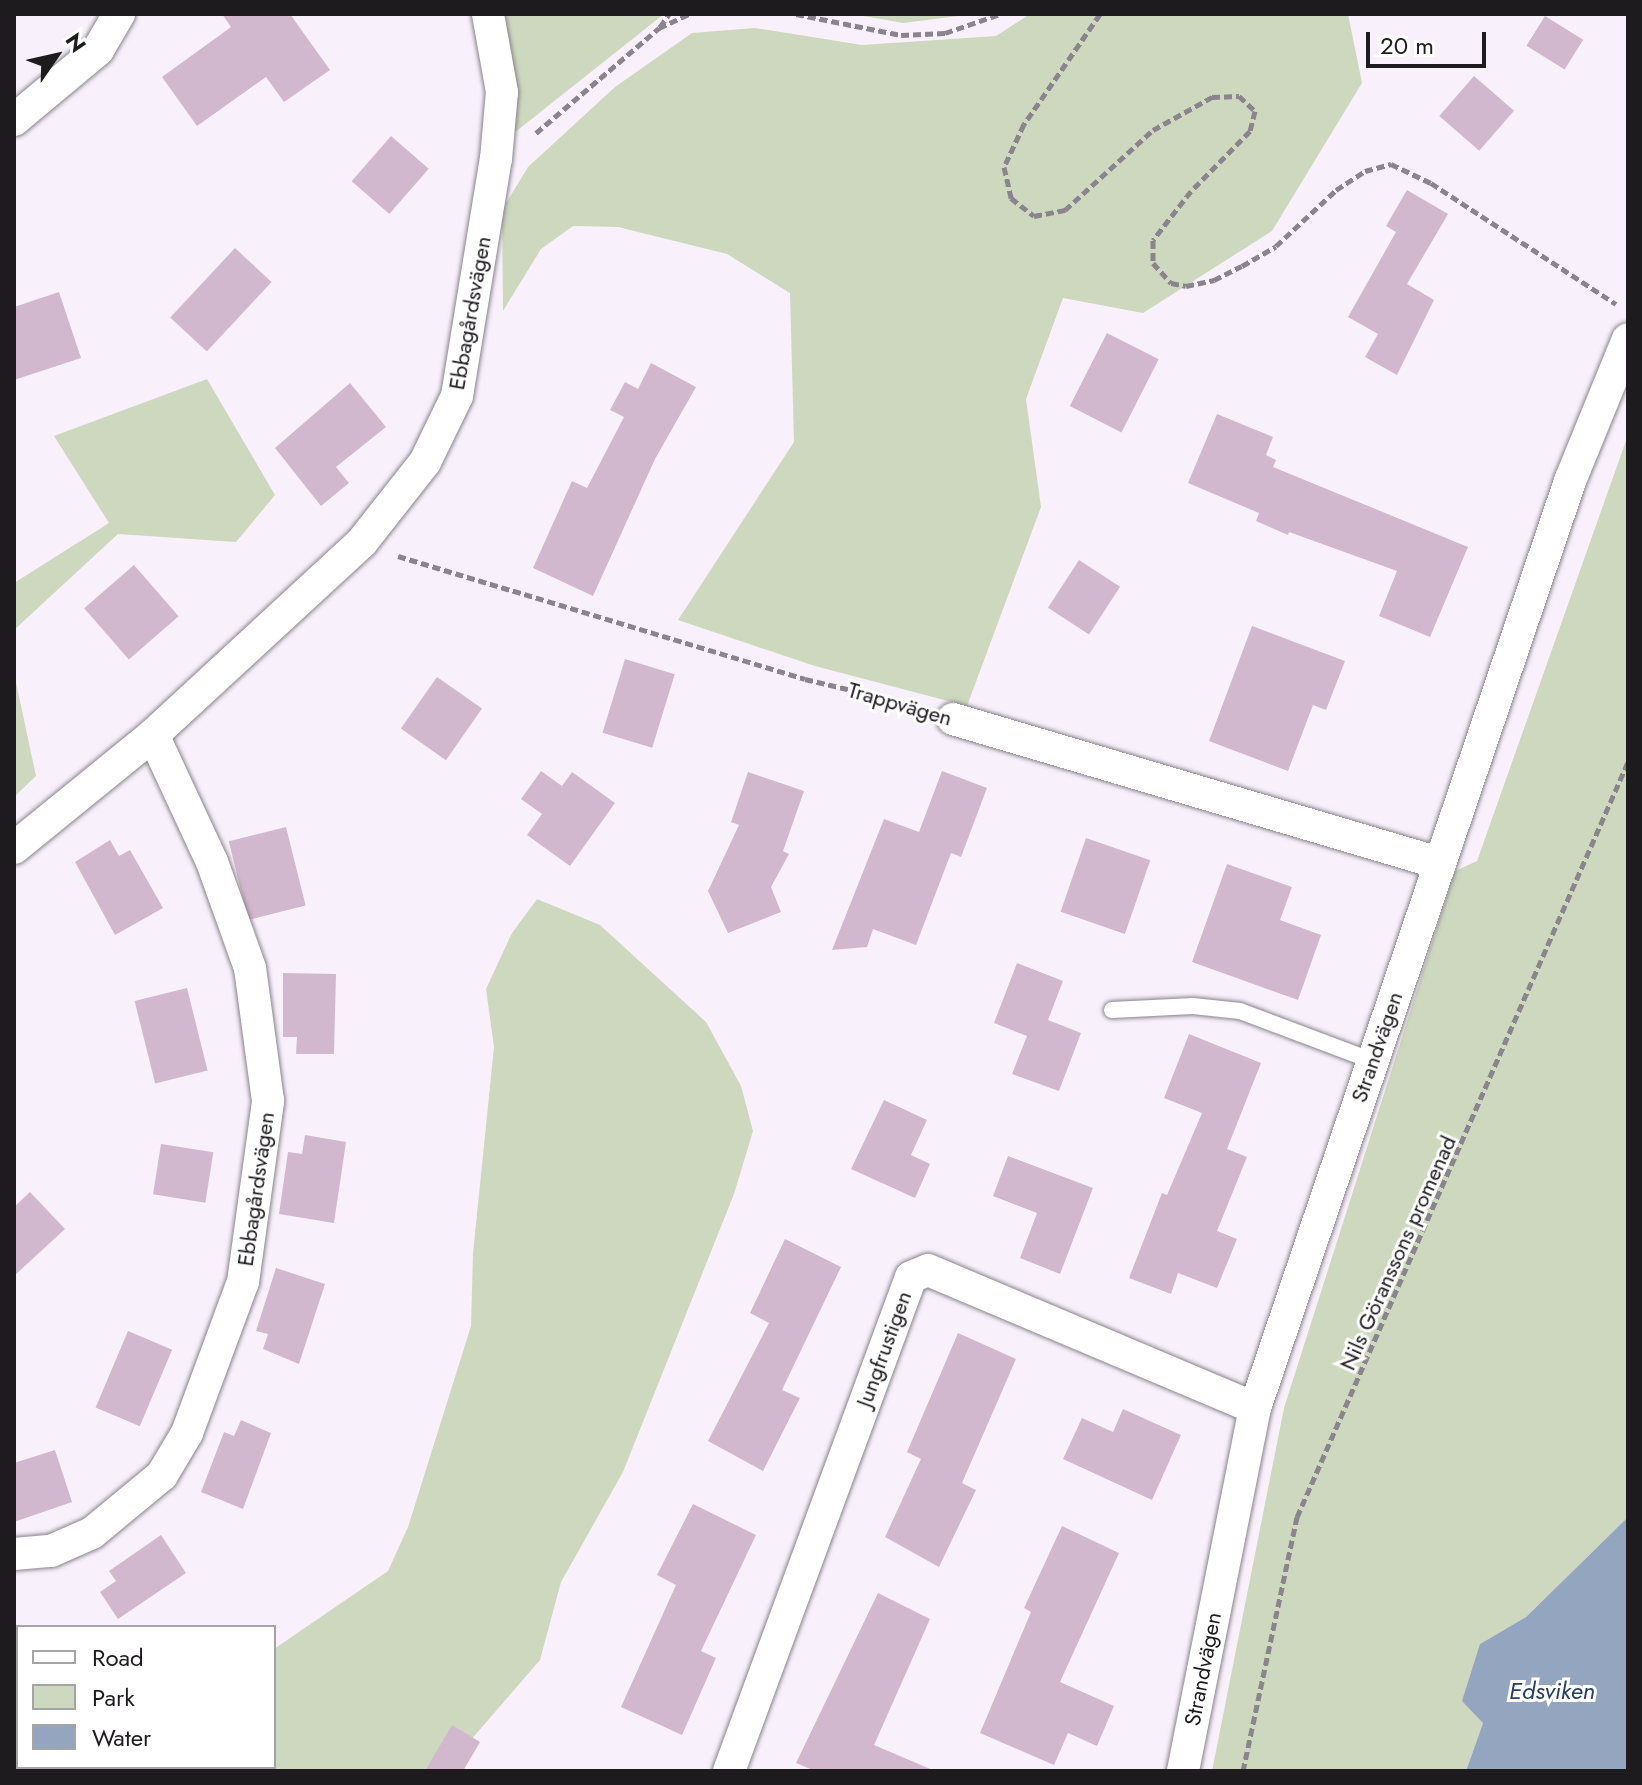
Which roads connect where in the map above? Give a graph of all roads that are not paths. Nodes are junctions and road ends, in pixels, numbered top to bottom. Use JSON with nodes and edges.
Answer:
{"nodes":[{"id":1,"x":119,"y":14,"type":"edge"},
{"id":2,"x":488,"y":14,"type":"edge"},
{"id":3,"x":14,"y":120,"type":"edge"},
{"id":4,"x":1625,"y":323,"type":"edge"},
{"id":5,"x":953,"y":719,"type":"road end"},
{"id":6,"x":153,"y":735,"type":"junction"},
{"id":7,"x":14,"y":848,"type":"edge"},
{"id":8,"x":1439,"y":863,"type":"junction"},
{"id":9,"x":1112,"y":1010,"type":"dead end"},
{"id":10,"x":1373,"y":1061,"type":"junction"},
{"id":11,"x":1255,"y":1408,"type":"junction"},
{"id":12,"x":14,"y":1554,"type":"edge"},
{"id":13,"x":729,"y":1771,"type":"edge"},
{"id":14,"x":1183,"y":1771,"type":"edge"}],
"edges":[{"from":1,"to":3,"type":"street"},
{"from":2,"to":6,"type":"street","name":"Ebbagårdsvägen"},
{"from":4,"to":8,"type":"street","name":"Strandvägen"},
{"from":5,"to":8,"type":"street","name":"Trappvägen"},
{"from":6,"to":7,"type":"street","name":"Ebbagårdsvägen"},
{"from":6,"to":12,"type":"street","name":"Ebbagårdsvägen"},
{"from":8,"to":10,"type":"street","name":"Strandvägen"},
{"from":9,"to":10,"type":"lane"},
{"from":10,"to":11,"type":"street","name":"Strandvägen"},
{"from":11,"to":13,"type":"street","name":"Jungfrustigen"},
{"from":11,"to":14,"type":"street","name":"Strandvägen"}]}
